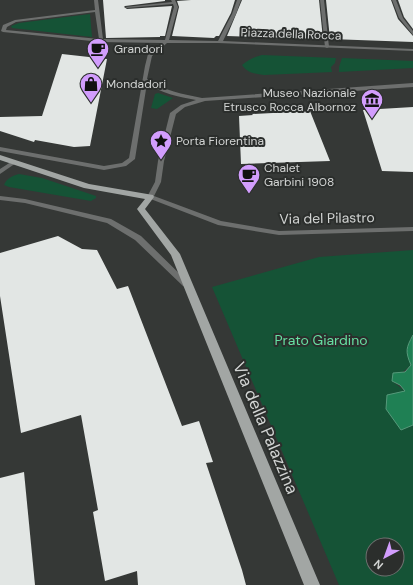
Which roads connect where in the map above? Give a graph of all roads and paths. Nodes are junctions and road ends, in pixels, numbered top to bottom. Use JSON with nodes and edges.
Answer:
{"nodes":[{"id":1,"x":96,"y":0,"type":"edge"},
{"id":2,"x":239,"y":0,"type":"edge"},
{"id":3,"x":322,"y":0,"type":"edge"},
{"id":4,"x":394,"y":0,"type":"edge"},
{"id":5,"x":174,"y":2,"type":"edge"},
{"id":6,"x":127,"y":7,"type":"dead end"},
{"id":7,"x":97,"y":10,"type":"junction"},
{"id":8,"x":2,"y":31,"type":"edge"},
{"id":9,"x":413,"y":34,"type":"edge"},
{"id":10,"x":101,"y":40,"type":"junction"},
{"id":11,"x":168,"y":41,"type":"junction"},
{"id":12,"x":220,"y":42,"type":"junction"},
{"id":13,"x":327,"y":47,"type":"junction"},
{"id":14,"x":413,"y":50,"type":"edge"},
{"id":15,"x":146,"y":80,"type":"junction"},
{"id":16,"x":413,"y":85,"type":"edge"},
{"id":17,"x":204,"y":99,"type":"junction"},
{"id":18,"x":0,"y":149,"type":"edge"},
{"id":19,"x":0,"y":158,"type":"edge"},
{"id":20,"x":14,"y":162,"type":"junction"},
{"id":21,"x":0,"y":172,"type":"edge"},
{"id":22,"x":150,"y":197,"type":"junction"},
{"id":23,"x":0,"y":198,"type":"edge"},
{"id":24,"x":413,"y":229,"type":"edge"},
{"id":25,"x":186,"y":284,"type":"junction"},
{"id":26,"x":312,"y":585,"type":"edge"}],
"edges":[{"from":1,"to":7,"type":"street"},
{"from":2,"to":12,"type":"street"},
{"from":3,"to":13,"type":"street"},
{"from":4,"to":9,"type":"street"},
{"from":5,"to":6,"type":"street"},
{"from":5,"to":11,"type":"street"},
{"from":7,"to":8,"type":"street"},
{"from":7,"to":10,"type":"street"},
{"from":8,"to":10,"type":"street","name":"Piazza della Rocca"},
{"from":10,"to":11,"type":"street","name":"Piazza della Rocca"},
{"from":11,"to":12,"type":"street","name":"Piazza della Rocca"},
{"from":11,"to":15,"type":"street"},
{"from":12,"to":13,"type":"street","name":"Piazza della Rocca"},
{"from":13,"to":14,"type":"street","name":"Piazza della Rocca"},
{"from":15,"to":17,"type":"street"},
{"from":15,"to":18,"type":"street"},
{"from":16,"to":17,"type":"street"},
{"from":17,"to":22,"type":"street"},
{"from":19,"to":20,"type":"main road"},
{"from":20,"to":21,"type":"street"},
{"from":20,"to":22,"type":"main road"},
{"from":22,"to":24,"type":"street","name":"Via del Pilastro"},
{"from":22,"to":25,"type":"main road","name":"Via della Palazzina"},
{"from":23,"to":25,"type":"street","name":"Via della Palazzina"},
{"from":25,"to":26,"type":"main road","name":"Via della Palazzina"}]}
